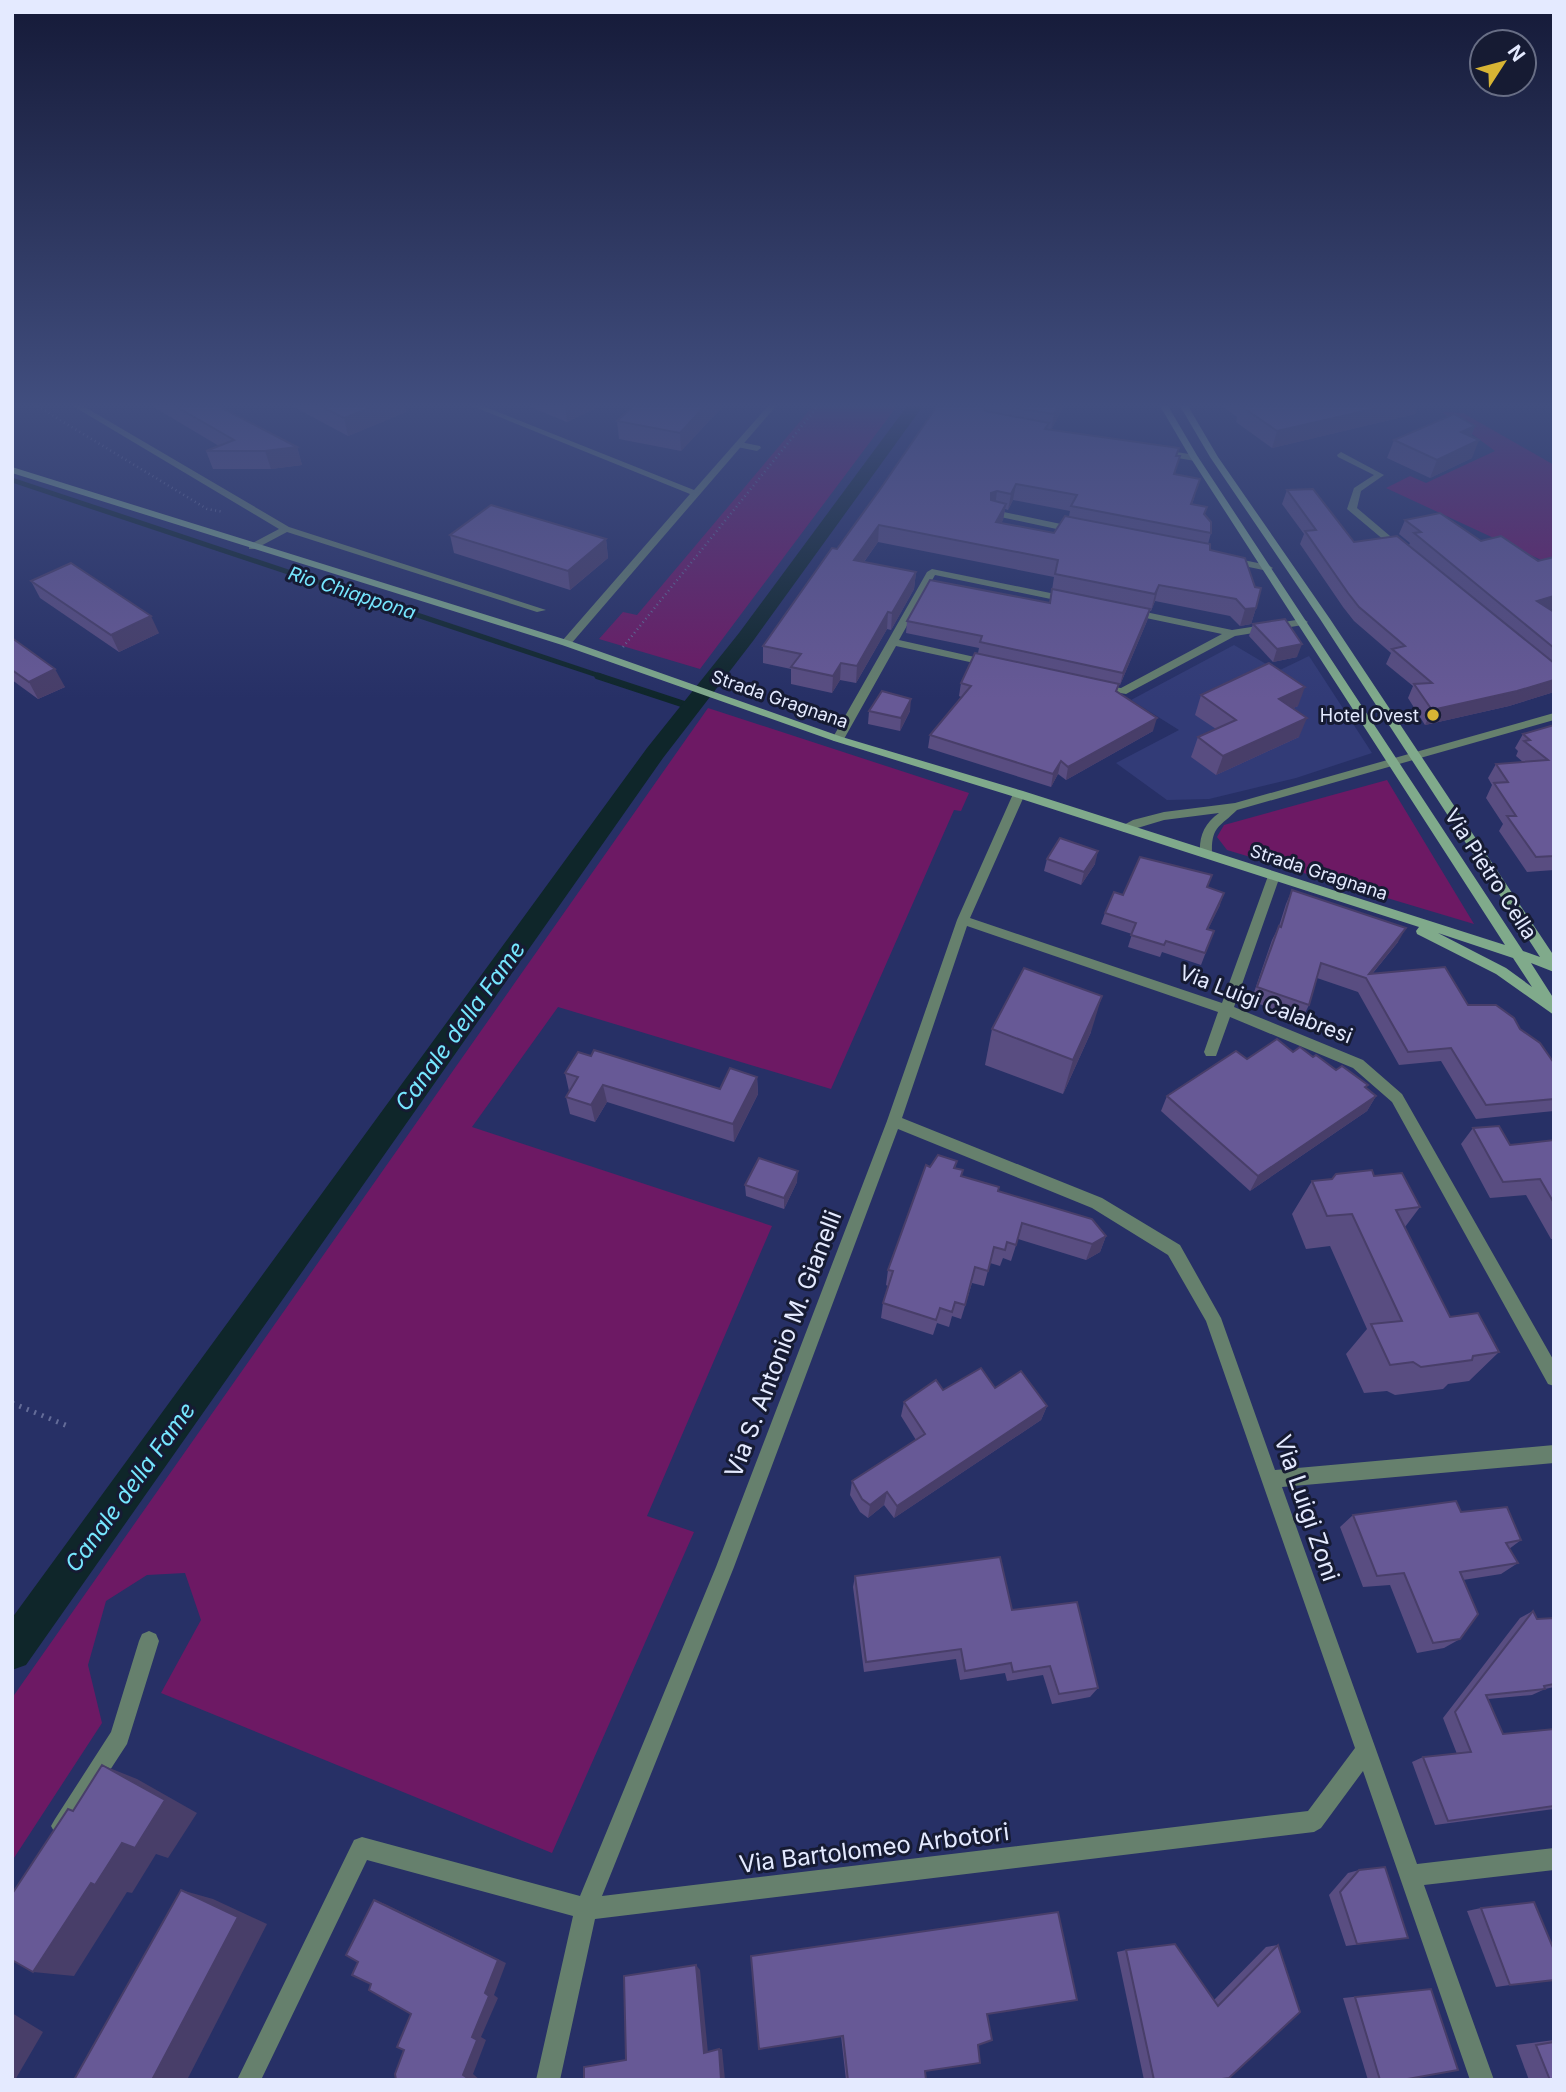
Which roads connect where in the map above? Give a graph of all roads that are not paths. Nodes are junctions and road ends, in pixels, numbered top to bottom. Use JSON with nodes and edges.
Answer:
{"nodes":[{"id":1,"x":117,"y":504,"type":"edge"},
{"id":2,"x":243,"y":504,"type":"edge"},
{"id":3,"x":689,"y":504,"type":"edge"},
{"id":4,"x":1225,"y":504,"type":"edge"},
{"id":5,"x":1245,"y":504,"type":"edge"},
{"id":6,"x":1353,"y":504,"type":"edge"},
{"id":7,"x":993,"y":513,"type":"edge"},
{"id":8,"x":286,"y":529,"type":"junction"},
{"id":9,"x":1090,"y":533,"type":"edge"},
{"id":10,"x":252,"y":547,"type":"junction"},
{"id":11,"x":1405,"y":554,"type":"edge"},
{"id":12,"x":1213,"y":557,"type":"edge"},
{"id":13,"x":1268,"y":568,"type":"junction"},
{"id":14,"x":1082,"y":603,"type":"edge"},
{"id":15,"x":541,"y":610,"type":"dead end"},
{"id":16,"x":1123,"y":611,"type":"edge"},
{"id":17,"x":1303,"y":622,"type":"junction"},
{"id":18,"x":1232,"y":633,"type":"junction"},
{"id":19,"x":892,"y":642,"type":"junction"},
{"id":20,"x":566,"y":643,"type":"junction"},
{"id":21,"x":1000,"y":666,"type":"edge"},
{"id":22,"x":1082,"y":683,"type":"edge"},
{"id":23,"x":1553,"y":718,"type":"edge"},
{"id":24,"x":838,"y":738,"type":"junction"},
{"id":25,"x":1415,"y":755,"type":"junction"},
{"id":26,"x":1397,"y":760,"type":"junction"},
{"id":27,"x":1019,"y":794,"type":"junction"},
{"id":28,"x":1235,"y":807,"type":"junction"},
{"id":29,"x":1124,"y":828,"type":"junction"},
{"id":30,"x":1206,"y":854,"type":"junction"},
{"id":31,"x":1274,"y":876,"type":"junction"},
{"id":32,"x":1377,"y":909,"type":"junction"},
{"id":33,"x":963,"y":920,"type":"junction"},
{"id":34,"x":1518,"y":955,"type":"junction"},
{"id":35,"x":1554,"y":966,"type":"edge"},
{"id":36,"x":1224,"y":1009,"type":"junction"},
{"id":37,"x":1554,"y":1010,"type":"edge"},
{"id":38,"x":1211,"y":1052,"type":"dead end"},
{"id":39,"x":894,"y":1121,"type":"junction"},
{"id":40,"x":1554,"y":1378,"type":"edge"},
{"id":41,"x":1554,"y":1454,"type":"edge"},
{"id":42,"x":1269,"y":1479,"type":"junction"},
{"id":43,"x":149,"y":1641,"type":"dead end"},
{"id":44,"x":1365,"y":1751,"type":"junction"},
{"id":45,"x":48,"y":1848,"type":"edge"},
{"id":46,"x":1554,"y":1859,"type":"edge"},
{"id":47,"x":1410,"y":1876,"type":"junction"},
{"id":48,"x":586,"y":1909,"type":"junction"},
{"id":49,"x":249,"y":2080,"type":"edge"},
{"id":50,"x":548,"y":2080,"type":"edge"},
{"id":51,"x":1482,"y":2080,"type":"edge"}],
"edges":[{"from":1,"to":10,"type":"main road","name":"Strada Gragnana"},
{"from":2,"to":8,"type":"street"},
{"from":3,"to":20,"type":"street"},
{"from":4,"to":13,"type":"main road","name":"Via Pietro Cella"},
{"from":5,"to":25,"type":"main road","name":"Via Pietro Cella"},
{"from":6,"to":11,"type":"street"},
{"from":7,"to":9,"type":"street"},
{"from":8,"to":10,"type":"street"},
{"from":8,"to":15,"type":"street"},
{"from":10,"to":20,"type":"main road","name":"Strada Gragnana"},
{"from":12,"to":13,"type":"street"},
{"from":13,"to":17,"type":"main road","name":"Via Pietro Cella"},
{"from":14,"to":19,"type":"street"},
{"from":16,"to":18,"type":"street"},
{"from":17,"to":18,"type":"street"},
{"from":17,"to":26,"type":"main road","name":"Via Pietro Cella"},
{"from":18,"to":22,"type":"street"},
{"from":19,"to":21,"type":"street"},
{"from":19,"to":24,"type":"street"},
{"from":20,"to":24,"type":"main road","name":"Strada Gragnana"},
{"from":23,"to":25,"type":"street"},
{"from":24,"to":27,"type":"main road","name":"Strada Gragnana"},
{"from":25,"to":26,"type":"street"},
{"from":25,"to":35,"type":"main road","name":"Via Pietro Cella"},
{"from":26,"to":28,"type":"street"},
{"from":26,"to":34,"type":"main road","name":"Via Pietro Cella"},
{"from":27,"to":29,"type":"main road","name":"Strada Gragnana"},
{"from":27,"to":33,"type":"street","name":"Via S. Antonio M. Gianelli"},
{"from":28,"to":29,"type":"street"},
{"from":28,"to":30,"type":"street"},
{"from":29,"to":30,"type":"main road","name":"Strada Gragnana"},
{"from":30,"to":31,"type":"main road","name":"Strada Gragnana"},
{"from":31,"to":32,"type":"main road","name":"Strada Gragnana"},
{"from":31,"to":36,"type":"street"},
{"from":32,"to":34,"type":"main road","name":"Strada Gragnana"},
{"from":32,"to":37,"type":"main road"},
{"from":33,"to":36,"type":"street","name":"Via Luigi Calabresi"},
{"from":33,"to":39,"type":"street","name":"Via S. Antonio M. Gianelli"},
{"from":34,"to":35,"type":"main road","name":"Strada Gragnana"},
{"from":34,"to":37,"type":"main road","name":"Via Pietro Cella"},
{"from":36,"to":38,"type":"street"},
{"from":36,"to":40,"type":"street","name":"Via Luigi Calabresi"},
{"from":39,"to":42,"type":"street","name":"Via Luigi Zoni"},
{"from":39,"to":48,"type":"street","name":"Via S. Antonio M. Gianelli"},
{"from":41,"to":42,"type":"street"},
{"from":42,"to":44,"type":"street","name":"Via Luigi Zoni"},
{"from":43,"to":45,"type":"street"},
{"from":44,"to":47,"type":"street","name":"Via Luigi Zoni"},
{"from":44,"to":48,"type":"street","name":"Via Bartolomeo Arbotori"},
{"from":46,"to":47,"type":"street"},
{"from":47,"to":51,"type":"street","name":"Via Luigi Zoni"},
{"from":48,"to":49,"type":"street","name":"Via Bartolomeo Arbotori"},
{"from":48,"to":50,"type":"street","name":"Via S. Antonio M. Gianelli"}]}
